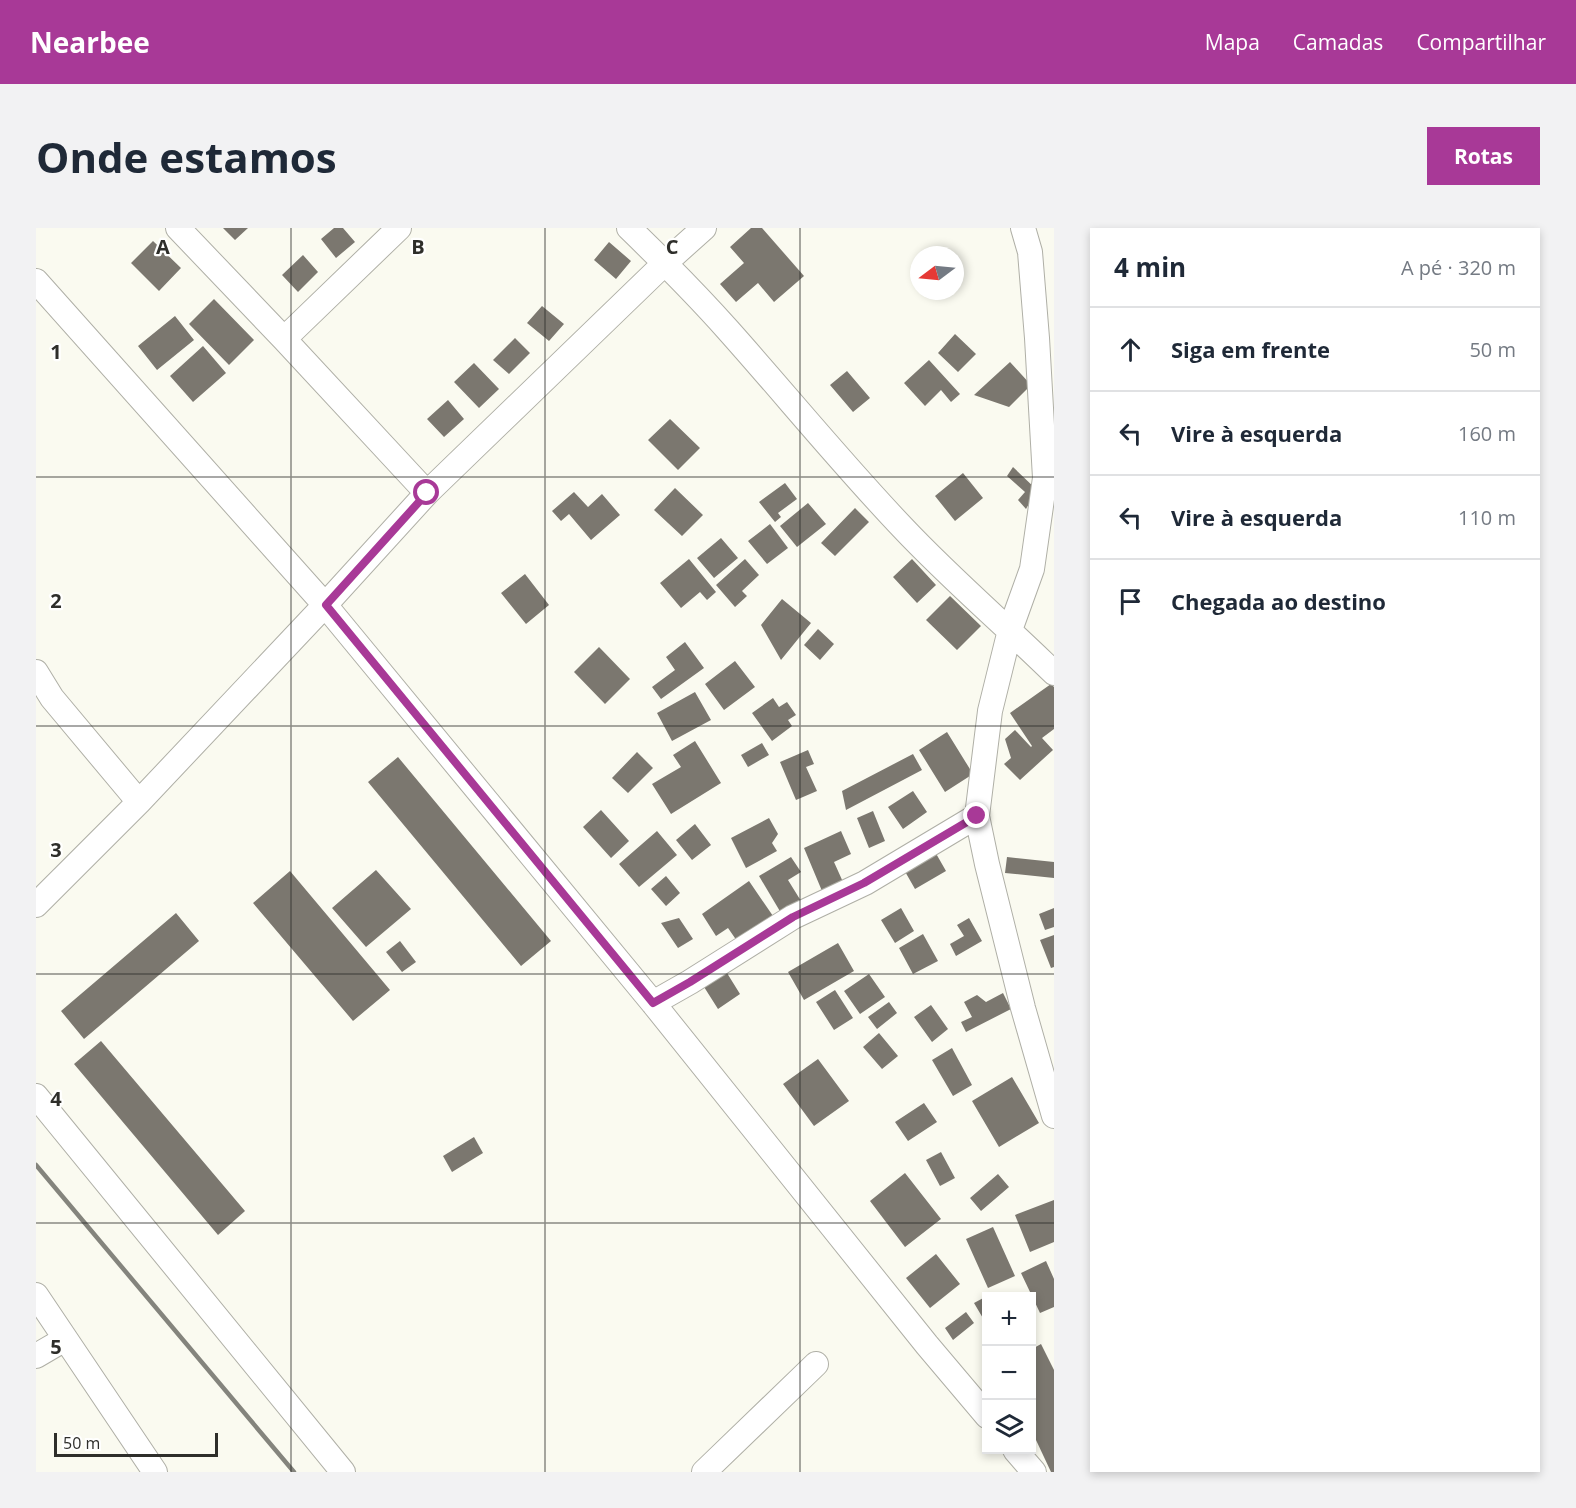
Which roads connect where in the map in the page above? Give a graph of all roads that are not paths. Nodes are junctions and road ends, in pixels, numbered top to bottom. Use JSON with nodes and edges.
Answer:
{"nodes":[{"id":1,"x":178,"y":228,"type":"edge"},
{"id":2,"x":399,"y":228,"type":"edge"},
{"id":3,"x":629,"y":228,"type":"edge"},
{"id":4,"x":704,"y":228,"type":"edge"},
{"id":5,"x":1023,"y":228,"type":"edge"},
{"id":6,"x":665,"y":263,"type":"junction"},
{"id":7,"x":36,"y":281,"type":"edge"},
{"id":8,"x":284,"y":339,"type":"junction"},
{"id":9,"x":1049,"y":445,"type":"edge"},
{"id":10,"x":427,"y":493,"type":"junction"},
{"id":11,"x":326,"y":605,"type":"junction"},
{"id":12,"x":1010,"y":630,"type":"junction"},
{"id":13,"x":36,"y":672,"type":"edge"},
{"id":14,"x":1054,"y":673,"type":"edge"},
{"id":15,"x":139,"y":802,"type":"junction"},
{"id":16,"x":977,"y":816,"type":"junction"},
{"id":17,"x":36,"y":906,"type":"edge"},
{"id":18,"x":653,"y":1003,"type":"junction"},
{"id":19,"x":36,"y":1096,"type":"edge"},
{"id":20,"x":1054,"y":1116,"type":"edge"},
{"id":21,"x":36,"y":1295,"type":"edge"},
{"id":22,"x":65,"y":1339,"type":"junction"},
{"id":23,"x":36,"y":1356,"type":"edge"},
{"id":24,"x":816,"y":1364,"type":"dead end"},
{"id":25,"x":982,"y":1410,"type":"edge"},
{"id":26,"x":1019,"y":1454,"type":"edge"},
{"id":27,"x":155,"y":1472,"type":"edge"},
{"id":28,"x":343,"y":1472,"type":"edge"},
{"id":29,"x":704,"y":1472,"type":"edge"},
{"id":30,"x":1034,"y":1472,"type":"edge"}],
"edges":[{"from":1,"to":8,"type":"street"},
{"from":2,"to":8,"type":"street"},
{"from":3,"to":6,"type":"street"},
{"from":4,"to":6,"type":"street"},
{"from":5,"to":9,"type":"street"},
{"from":6,"to":10,"type":"street"},
{"from":6,"to":12,"type":"street"},
{"from":7,"to":11,"type":"street"},
{"from":8,"to":10,"type":"street"},
{"from":9,"to":12,"type":"street"},
{"from":10,"to":11,"type":"street"},
{"from":11,"to":15,"type":"street"},
{"from":11,"to":18,"type":"street"},
{"from":12,"to":14,"type":"street"},
{"from":12,"to":16,"type":"street"},
{"from":13,"to":15,"type":"street"},
{"from":15,"to":17,"type":"street"},
{"from":16,"to":18,"type":"street"},
{"from":16,"to":20,"type":"street"},
{"from":18,"to":25,"type":"street"},
{"from":19,"to":28,"type":"street"},
{"from":21,"to":22,"type":"street"},
{"from":22,"to":23,"type":"street"},
{"from":22,"to":27,"type":"street"},
{"from":24,"to":29,"type":"street"},
{"from":26,"to":30,"type":"street"}]}
